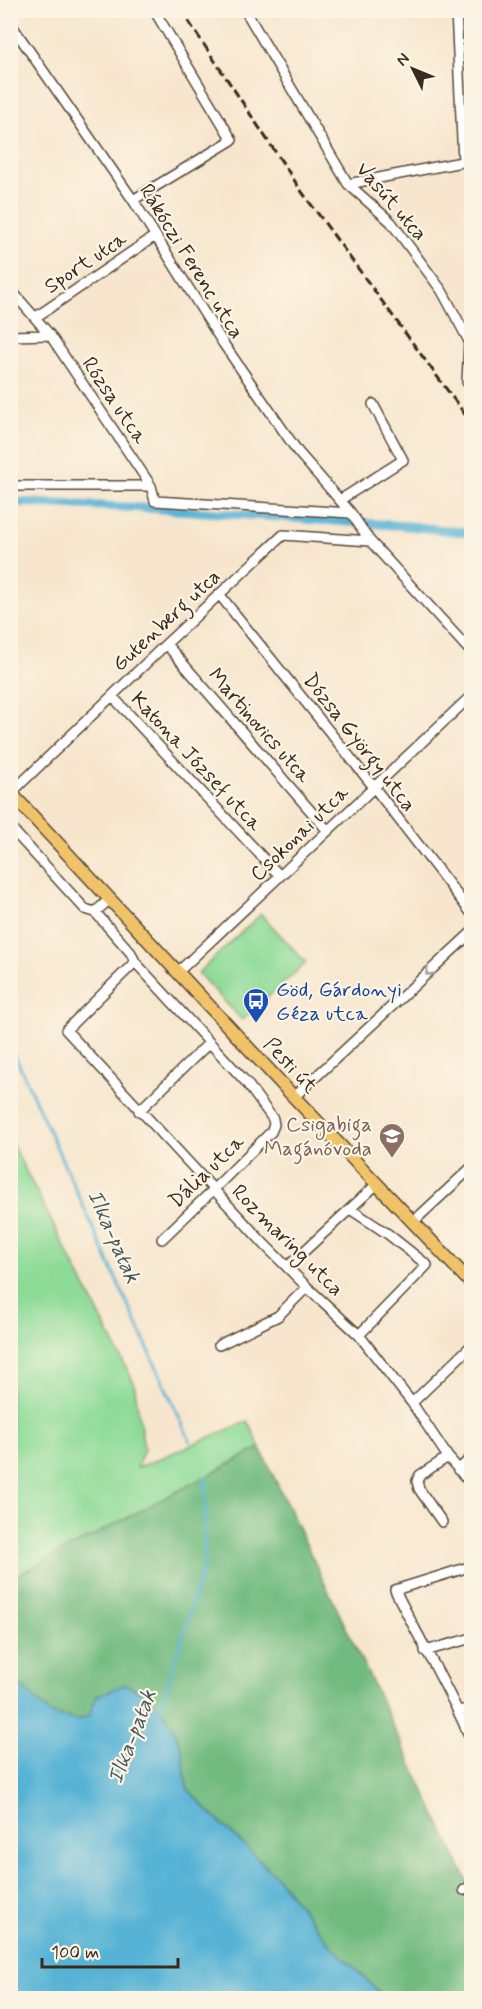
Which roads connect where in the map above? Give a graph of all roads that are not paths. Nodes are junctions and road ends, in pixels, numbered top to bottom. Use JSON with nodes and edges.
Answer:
{"nodes":[{"id":1,"x":154,"y":10,"type":"edge"},
{"id":2,"x":245,"y":10,"type":"edge"},
{"id":3,"x":456,"y":10,"type":"edge"},
{"id":4,"x":10,"y":23,"type":"edge"},
{"id":5,"x":467,"y":160,"type":"edge"},
{"id":6,"x":348,"y":184,"type":"junction"},
{"id":7,"x":133,"y":200,"type":"junction"},
{"id":8,"x":155,"y":236,"type":"junction"},
{"id":9,"x":10,"y":289,"type":"edge"},
{"id":10,"x":36,"y":317,"type":"junction"},
{"id":11,"x":50,"y":335,"type":"junction"},
{"id":12,"x":10,"y":336,"type":"edge"},
{"id":13,"x":470,"y":341,"type":"edge"},
{"id":14,"x":471,"y":388,"type":"edge"},
{"id":15,"x":373,"y":404,"type":"dead end"},
{"id":16,"x":10,"y":486,"type":"edge"},
{"id":17,"x":151,"y":486,"type":"junction"},
{"id":18,"x":340,"y":500,"type":"junction"},
{"id":19,"x":351,"y":513,"type":"junction"},
{"id":20,"x":370,"y":541,"type":"junction"},
{"id":21,"x":219,"y":594,"type":"junction"},
{"id":22,"x":166,"y":644,"type":"junction"},
{"id":23,"x":471,"y":653,"type":"edge"},
{"id":24,"x":471,"y":695,"type":"edge"},
{"id":25,"x":112,"y":696,"type":"junction"},
{"id":26,"x":373,"y":786,"type":"junction"},
{"id":27,"x":11,"y":792,"type":"edge"},
{"id":28,"x":10,"y":827,"type":"edge"},
{"id":29,"x":328,"y":831,"type":"junction"},
{"id":30,"x":280,"y":876,"type":"junction"},
{"id":31,"x":110,"y":899,"type":"junction"},
{"id":32,"x":94,"y":912,"type":"junction"},
{"id":33,"x":471,"y":914,"type":"edge"},
{"id":34,"x":471,"y":932,"type":"edge"},
{"id":35,"x":135,"y":962,"type":"junction"},
{"id":36,"x":178,"y":972,"type":"junction"},
{"id":37,"x":208,"y":1043,"type":"junction"},
{"id":38,"x":294,"y":1097,"type":"junction"},
{"id":39,"x":139,"y":1111,"type":"junction"},
{"id":40,"x":471,"y":1167,"type":"edge"},
{"id":41,"x":377,"y":1184,"type":"junction"},
{"id":42,"x":213,"y":1190,"type":"junction"},
{"id":43,"x":350,"y":1209,"type":"junction"},
{"id":44,"x":413,"y":1222,"type":"junction"},
{"id":45,"x":162,"y":1239,"type":"dead end"},
{"id":46,"x":287,"y":1267,"type":"junction"},
{"id":47,"x":471,"y":1284,"type":"edge"},
{"id":48,"x":307,"y":1287,"type":"junction"},
{"id":49,"x":359,"y":1335,"type":"junction"},
{"id":50,"x":219,"y":1345,"type":"dead end"},
{"id":51,"x":471,"y":1345,"type":"edge"},
{"id":52,"x":412,"y":1403,"type":"junction"},
{"id":53,"x":448,"y":1457,"type":"junction"},
{"id":54,"x":471,"y":1457,"type":"edge"},
{"id":55,"x":459,"y":1470,"type":"junction"},
{"id":56,"x":471,"y":1485,"type":"edge"},
{"id":57,"x":442,"y":1522,"type":"dead end"},
{"id":58,"x":471,"y":1566,"type":"edge"},
{"id":59,"x":471,"y":1638,"type":"edge"},
{"id":60,"x":425,"y":1651,"type":"junction"},
{"id":61,"x":471,"y":1708,"type":"edge"},
{"id":62,"x":459,"y":1711,"type":"junction"},
{"id":63,"x":471,"y":1742,"type":"edge"}],
"edges":[{"from":1,"to":7,"type":"street","name":"Sport utca"},
{"from":2,"to":6,"type":"street","name":"Vasút utca"},
{"from":3,"to":5,"type":"street"},
{"from":4,"to":7,"type":"street","name":"Rákóczi Ferenc utca"},
{"from":5,"to":6,"type":"street"},
{"from":6,"to":13,"type":"street","name":"Vasút utca"},
{"from":7,"to":8,"type":"street","name":"Rákóczi Ferenc utca"},
{"from":8,"to":10,"type":"street","name":"Sport utca"},
{"from":8,"to":18,"type":"street","name":"Rákóczi Ferenc utca"},
{"from":9,"to":10,"type":"street","name":"Rózsa utca"},
{"from":10,"to":11,"type":"street","name":"Rózsa utca"},
{"from":11,"to":12,"type":"street"},
{"from":11,"to":17,"type":"street","name":"Rózsa utca"},
{"from":13,"to":14,"type":"street","name":"Vasút utca"},
{"from":15,"to":18,"type":"street"},
{"from":16,"to":17,"type":"street"},
{"from":17,"to":19,"type":"street","name":"Rózsa utca"},
{"from":18,"to":19,"type":"street","name":"Rákóczi Ferenc utca"},
{"from":19,"to":20,"type":"street","name":"Rákóczi Ferenc utca"},
{"from":20,"to":21,"type":"street","name":"Gutenberg utca"},
{"from":20,"to":23,"type":"street"},
{"from":21,"to":22,"type":"street","name":"Gutenberg utca"},
{"from":21,"to":26,"type":"street","name":"Dózsa György utca"},
{"from":22,"to":25,"type":"street","name":"Gutenberg utca"},
{"from":22,"to":29,"type":"street","name":"Martinovics utca"},
{"from":24,"to":26,"type":"street","name":"Csokonai utca"},
{"from":25,"to":27,"type":"street","name":"Gutenberg utca"},
{"from":25,"to":30,"type":"street","name":"Katona József utca"},
{"from":26,"to":29,"type":"street","name":"Csokonai utca"},
{"from":26,"to":33,"type":"street","name":"Dózsa György utca"},
{"from":27,"to":31,"type":"main road","name":"Pesti út"},
{"from":28,"to":32,"type":"street"},
{"from":29,"to":30,"type":"street","name":"Csokonai utca"},
{"from":30,"to":36,"type":"street","name":"Csokonai utca"},
{"from":31,"to":32,"type":"street"},
{"from":31,"to":36,"type":"main road","name":"Pesti út"},
{"from":32,"to":35,"type":"street"},
{"from":34,"to":38,"type":"street","one_way":true},
{"from":35,"to":37,"type":"street"},
{"from":35,"to":39,"type":"street","name":"Rozmaring utca"},
{"from":36,"to":38,"type":"main road","name":"Pesti út"},
{"from":37,"to":39,"type":"street"},
{"from":37,"to":42,"type":"street","name":"Dália utca"},
{"from":38,"to":41,"type":"main road","name":"Pesti út"},
{"from":39,"to":42,"type":"street","name":"Rozmaring utca"},
{"from":40,"to":44,"type":"street"},
{"from":41,"to":43,"type":"street"},
{"from":41,"to":44,"type":"main road","name":"Pesti út"},
{"from":42,"to":45,"type":"street","name":"Dália utca"},
{"from":42,"to":46,"type":"street","name":"Rozmaring utca"},
{"from":43,"to":46,"type":"street"},
{"from":43,"to":49,"type":"street"},
{"from":44,"to":47,"type":"main road","name":"Pesti út"},
{"from":46,"to":48,"type":"street","name":"Rozmaring utca"},
{"from":48,"to":49,"type":"street","name":"Rozmaring utca"},
{"from":48,"to":50,"type":"street"},
{"from":49,"to":52,"type":"street","name":"Rozmaring utca"},
{"from":51,"to":52,"type":"street"},
{"from":52,"to":53,"type":"street","name":"Rozmaring utca"},
{"from":53,"to":55,"type":"street","name":"Rozmaring utca"},
{"from":53,"to":57,"type":"street"},
{"from":54,"to":55,"type":"street"},
{"from":55,"to":56,"type":"street","name":"Rozmaring utca"},
{"from":58,"to":60,"type":"street"},
{"from":59,"to":60,"type":"street"},
{"from":60,"to":62,"type":"street"},
{"from":61,"to":62,"type":"street"},
{"from":62,"to":63,"type":"street"}]}
